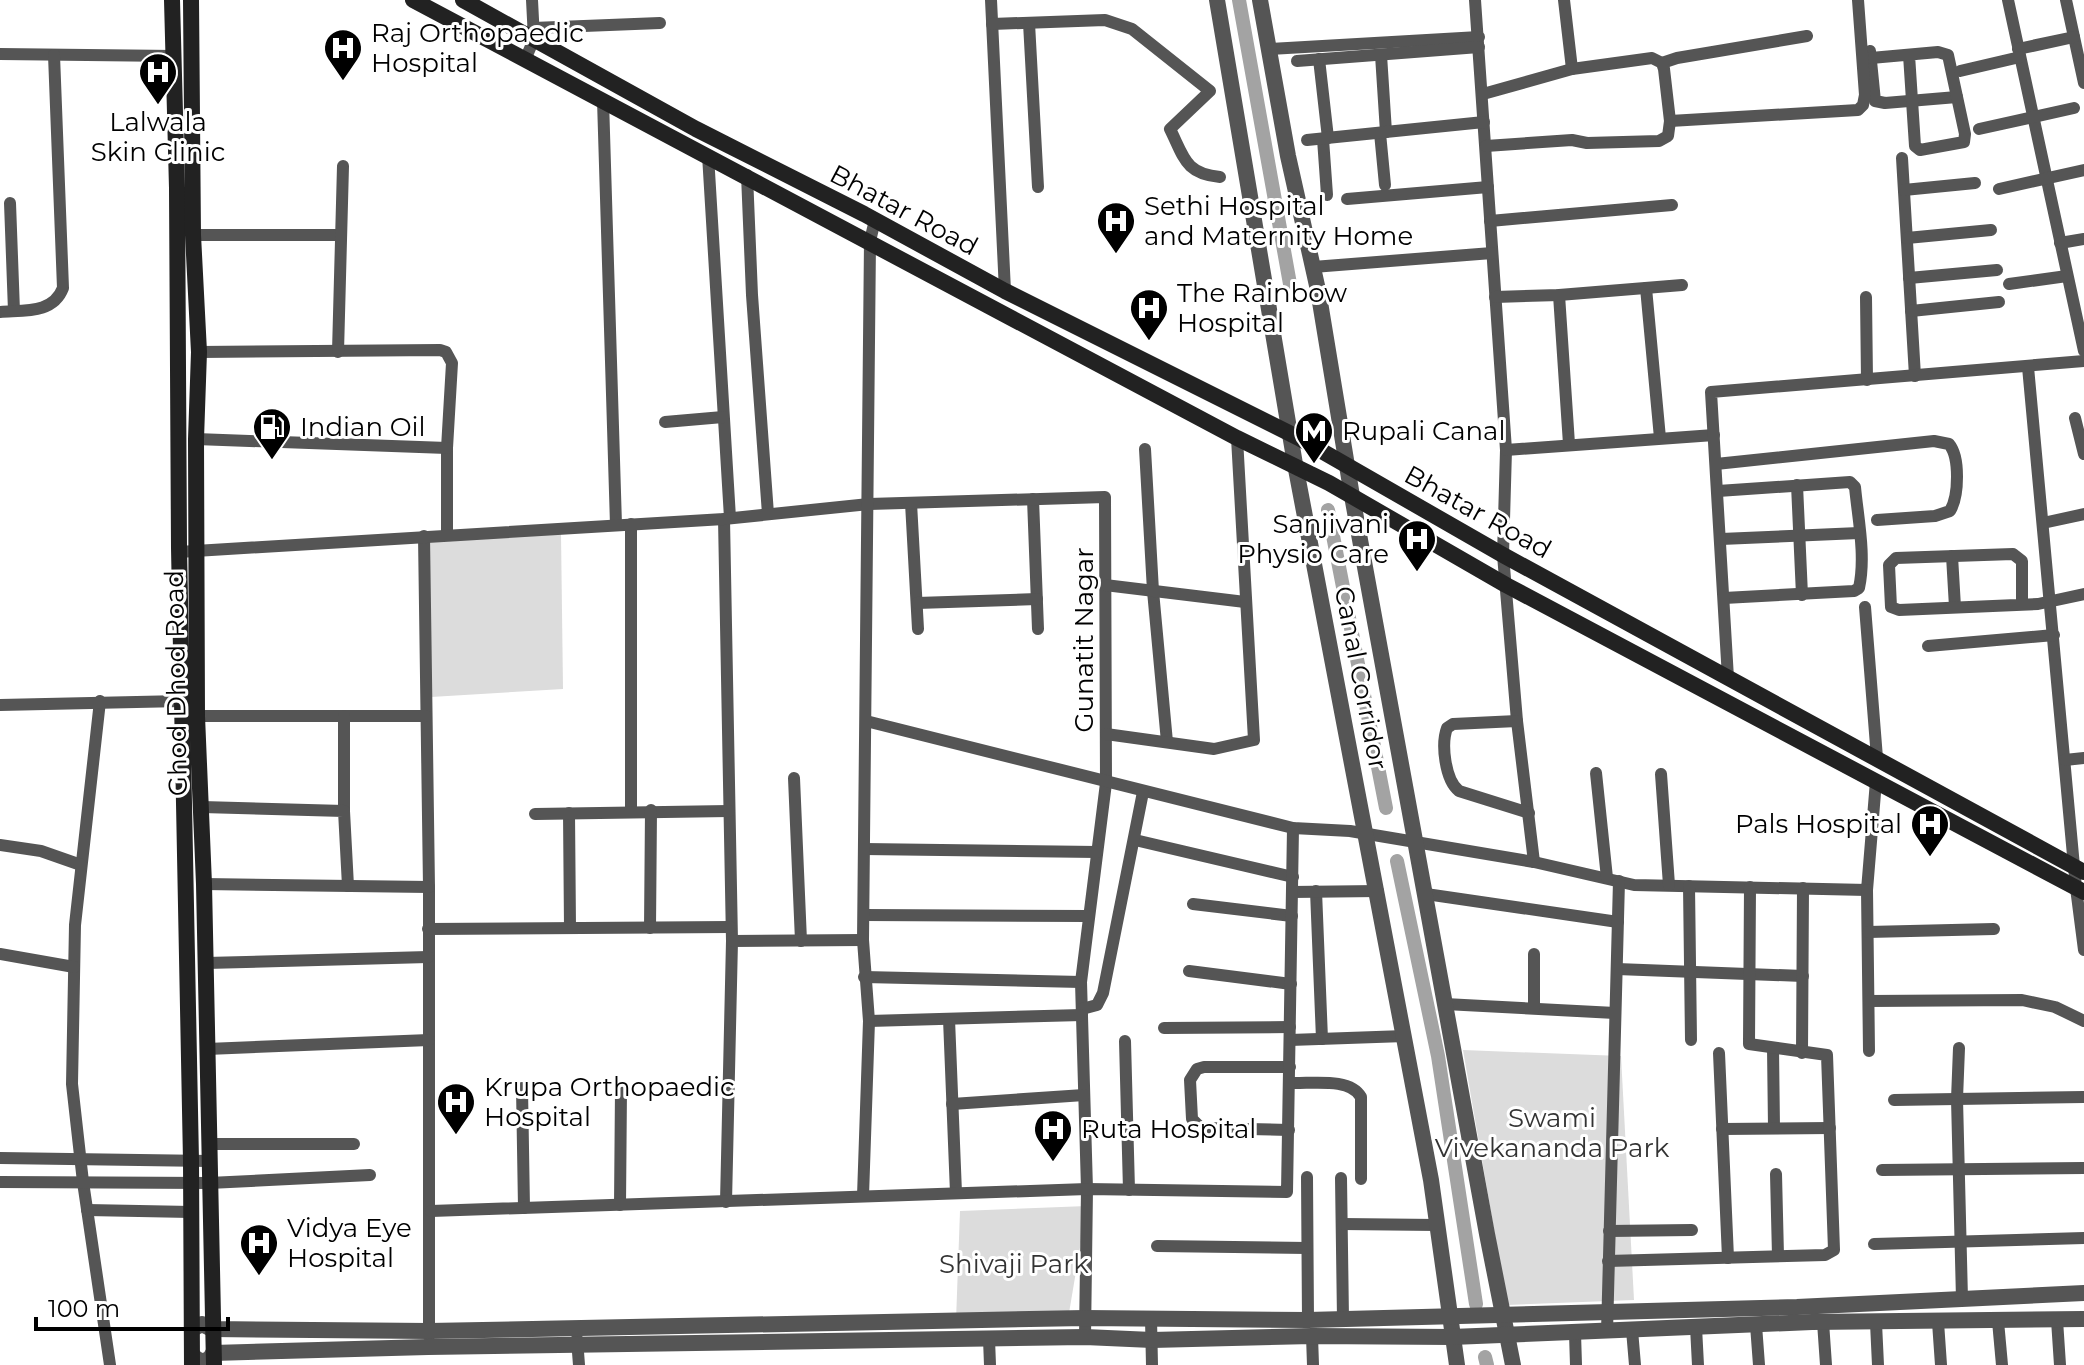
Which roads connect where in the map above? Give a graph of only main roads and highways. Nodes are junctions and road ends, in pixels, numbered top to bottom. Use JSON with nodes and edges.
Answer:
{"nodes":[{"id":1,"x":172,"y":0,"type":"edge"},
{"id":2,"x":191,"y":0,"type":"edge"},
{"id":3,"x":413,"y":0,"type":"edge"},
{"id":4,"x":463,"y":0,"type":"edge"},
{"id":5,"x":2079,"y":869,"type":"edge"},
{"id":6,"x":2080,"y":890,"type":"edge"},
{"id":7,"x":214,"y":1359,"type":"edge"},
{"id":8,"x":192,"y":1360,"type":"edge"}],
"edges":[{"from":1,"to":8,"type":"main road"},
{"from":2,"to":7,"type":"main road","name":"Ghod Dhod Road"},
{"from":3,"to":6,"type":"main road"},
{"from":4,"to":5,"type":"main road","name":"Bhatar Road"}]}
